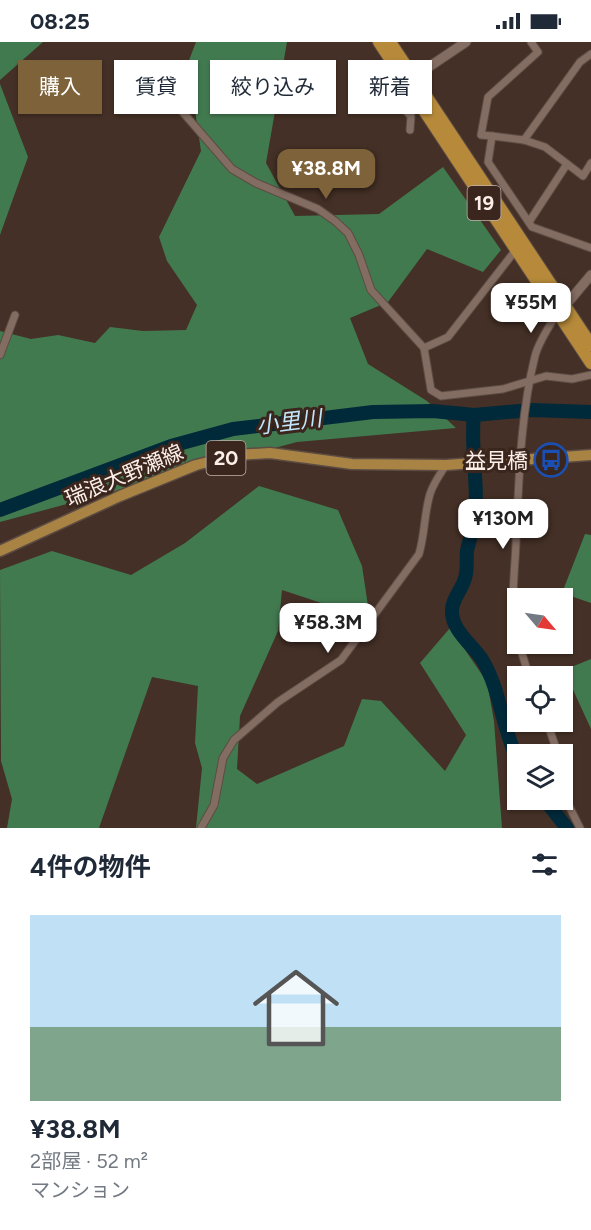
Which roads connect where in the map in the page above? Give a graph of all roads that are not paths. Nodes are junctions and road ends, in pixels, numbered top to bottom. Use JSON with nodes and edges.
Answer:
{"nodes":[{"id":1,"x":379,"y":42,"type":"edge"},
{"id":2,"x":390,"y":42,"type":"edge"},
{"id":3,"x":466,"y":42,"type":"edge"},
{"id":4,"x":531,"y":42,"type":"edge"},
{"id":5,"x":591,"y":54,"type":"edge"},
{"id":6,"x":394,"y":60,"type":"edge"},
{"id":7,"x":399,"y":60,"type":"edge"},
{"id":8,"x":432,"y":65,"type":"edge"},
{"id":9,"x":432,"y":113,"type":"edge"},
{"id":10,"x":184,"y":114,"type":"edge"},
{"id":11,"x":409,"y":114,"type":"edge"},
{"id":12,"x":431,"y":114,"type":"edge"},
{"id":13,"x":410,"y":130,"type":"dead end"},
{"id":14,"x":492,"y":136,"type":"junction"},
{"id":15,"x":524,"y":140,"type":"junction"},
{"id":16,"x":591,"y":163,"type":"edge"},
{"id":17,"x":567,"y":164,"type":"junction"},
{"id":18,"x":529,"y":222,"type":"junction"},
{"id":19,"x":591,"y":248,"type":"edge"},
{"id":20,"x":515,"y":251,"type":"junction"},
{"id":21,"x":591,"y":275,"type":"edge"},
{"id":22,"x":561,"y":309,"type":"junction"},
{"id":23,"x":15,"y":315,"type":"dead end"},
{"id":24,"x":591,"y":345,"type":"edge"},
{"id":25,"x":424,"y":348,"type":"junction"},
{"id":26,"x":0,"y":355,"type":"edge"},
{"id":27,"x":591,"y":363,"type":"edge"},
{"id":28,"x":591,"y":375,"type":"edge"},
{"id":29,"x":531,"y":379,"type":"junction"},
{"id":30,"x":591,"y":455,"type":"edge"},
{"id":31,"x":521,"y":460,"type":"junction"},
{"id":32,"x":446,"y":465,"type":"junction"},
{"id":33,"x":0,"y":551,"type":"edge"},
{"id":34,"x":514,"y":588,"type":"edge"},
{"id":35,"x":571,"y":810,"type":"edge"},
{"id":36,"x":201,"y":828,"type":"edge"},
{"id":37,"x":580,"y":828,"type":"edge"}],
"edges":[{"from":1,"to":6,"type":"highway","number":"19"},
{"from":2,"to":7,"type":"highway","number":"19"},
{"from":3,"to":8,"type":"street"},
{"from":4,"to":14,"type":"street"},
{"from":5,"to":15,"type":"street"},
{"from":9,"to":22,"type":"highway","number":"19"},
{"from":10,"to":25,"type":"street"},
{"from":11,"to":13,"type":"street"},
{"from":12,"to":20,"type":"highway","number":"19"},
{"from":14,"to":15,"type":"street"},
{"from":14,"to":18,"type":"street"},
{"from":15,"to":17,"type":"street"},
{"from":16,"to":17,"type":"street"},
{"from":17,"to":18,"type":"street"},
{"from":18,"to":19,"type":"street"},
{"from":20,"to":22,"type":"highway","number":"19"},
{"from":20,"to":25,"type":"street"},
{"from":21,"to":22,"type":"street"},
{"from":22,"to":24,"type":"highway","number":"19"},
{"from":22,"to":27,"type":"highway","number":"19"},
{"from":22,"to":29,"type":"street"},
{"from":23,"to":26,"type":"street"},
{"from":25,"to":29,"type":"street"},
{"from":28,"to":29,"type":"street"},
{"from":29,"to":31,"type":"street"},
{"from":30,"to":31,"type":"main road","name":"瑞浪大野瀬線","number":"20"},
{"from":31,"to":32,"type":"main road","name":"瑞浪大野瀬線","number":"20"},
{"from":31,"to":34,"type":"street"},
{"from":32,"to":33,"type":"main road","name":"瑞浪大野瀬線","number":"20"},
{"from":32,"to":36,"type":"street"},
{"from":35,"to":37,"type":"street"}]}
